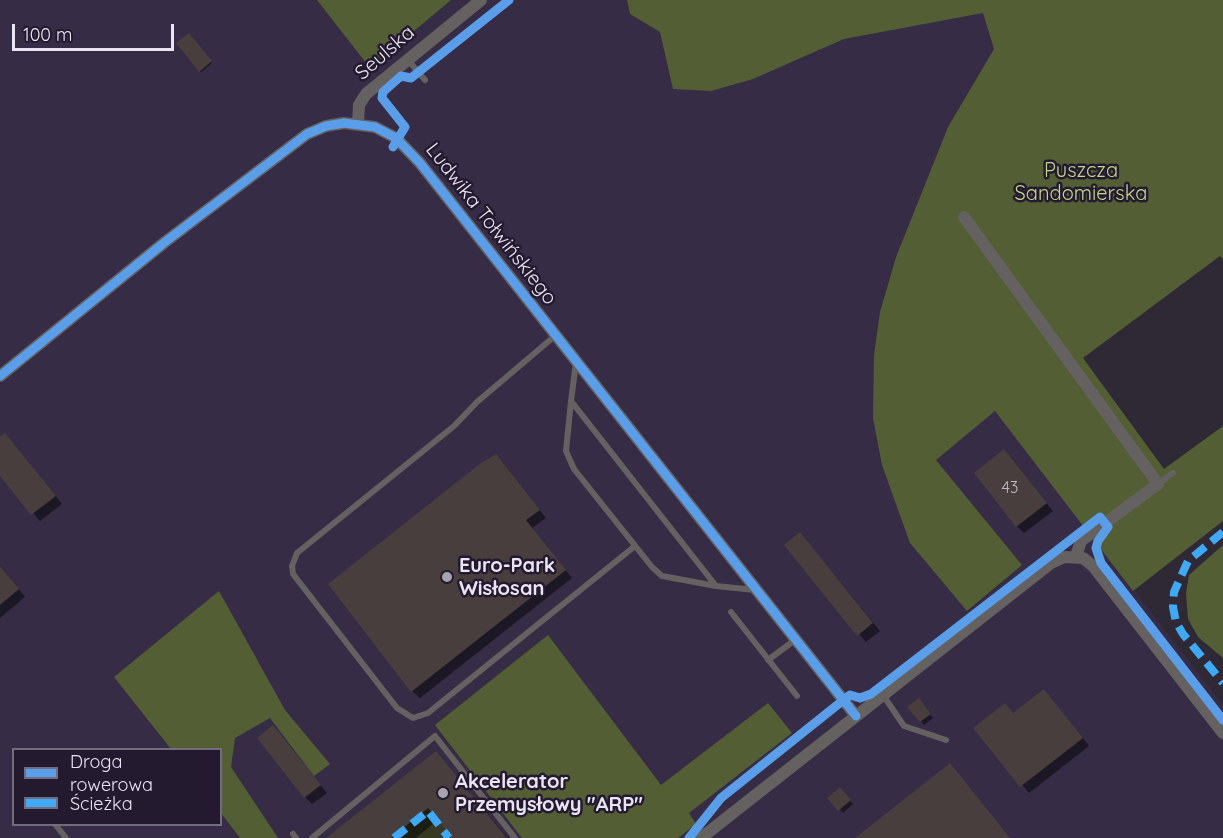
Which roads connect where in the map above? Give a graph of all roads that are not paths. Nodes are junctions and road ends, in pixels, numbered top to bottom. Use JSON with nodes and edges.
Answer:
{"nodes":[{"id":1,"x":481,"y":0,"type":"edge"},
{"id":2,"x":407,"y":58,"type":"junction"},
{"id":3,"x":425,"y":80,"type":"dead end"},
{"id":4,"x":358,"y":123,"type":"junction"},
{"id":5,"x":964,"y":217,"type":"dead end"},
{"id":6,"x":556,"y":336,"type":"junction"},
{"id":7,"x":576,"y":361,"type":"junction"},
{"id":8,"x":0,"y":376,"type":"edge"},
{"id":9,"x":571,"y":401,"type":"junction"},
{"id":10,"x":1173,"y":473,"type":"dead end"},
{"id":11,"x":1158,"y":484,"type":"junction"},
{"id":12,"x":635,"y":546,"type":"junction"},
{"id":13,"x":1076,"y":556,"type":"junction"},
{"id":14,"x":716,"y":586,"type":"junction"},
{"id":15,"x":756,"y":590,"type":"junction"},
{"id":16,"x":731,"y":612,"type":"dead end"},
{"id":17,"x":796,"y":640,"type":"junction"},
{"id":18,"x":768,"y":660,"type":"junction"},
{"id":19,"x":883,"y":695,"type":"junction"},
{"id":20,"x":797,"y":696,"type":"dead end"},
{"id":21,"x":856,"y":716,"type":"junction"},
{"id":22,"x":1223,"y":733,"type":"edge"},
{"id":23,"x":946,"y":740,"type":"dead end"},
{"id":24,"x":57,"y":826,"type":"edge"},
{"id":25,"x":66,"y":838,"type":"edge"},
{"id":26,"x":312,"y":838,"type":"edge"},
{"id":27,"x":515,"y":838,"type":"edge"},
{"id":28,"x":701,"y":838,"type":"edge"}],
"edges":[{"from":1,"to":2,"type":"street","name":"Seulska"},
{"from":2,"to":3,"type":"lane"},
{"from":2,"to":4,"type":"street","name":"Seulska"},
{"from":4,"to":6,"type":"street","name":"Ludwika Tołwińskiego"},
{"from":4,"to":8,"type":"street","name":"Ludwika Tołwińskiego"},
{"from":5,"to":11,"type":"street"},
{"from":6,"to":7,"type":"street","name":"Ludwika Tołwińskiego"},
{"from":6,"to":12,"type":"lane"},
{"from":7,"to":9,"type":"lane"},
{"from":7,"to":15,"type":"street","name":"Ludwika Tołwińskiego"},
{"from":9,"to":12,"type":"lane"},
{"from":9,"to":14,"type":"lane"},
{"from":10,"to":11,"type":"lane"},
{"from":11,"to":13,"type":"street"},
{"from":12,"to":14,"type":"lane"},
{"from":13,"to":19,"type":"street"},
{"from":13,"to":22,"type":"street"},
{"from":14,"to":15,"type":"lane"},
{"from":15,"to":17,"type":"street","name":"Ludwika Tołwińskiego"},
{"from":16,"to":18,"type":"lane"},
{"from":17,"to":18,"type":"lane"},
{"from":17,"to":21,"type":"street","name":"Ludwika Tołwińskiego"},
{"from":18,"to":20,"type":"lane"},
{"from":19,"to":21,"type":"street"},
{"from":19,"to":23,"type":"lane"},
{"from":21,"to":28,"type":"street"},
{"from":24,"to":25,"type":"lane"},
{"from":26,"to":27,"type":"lane"}]}
